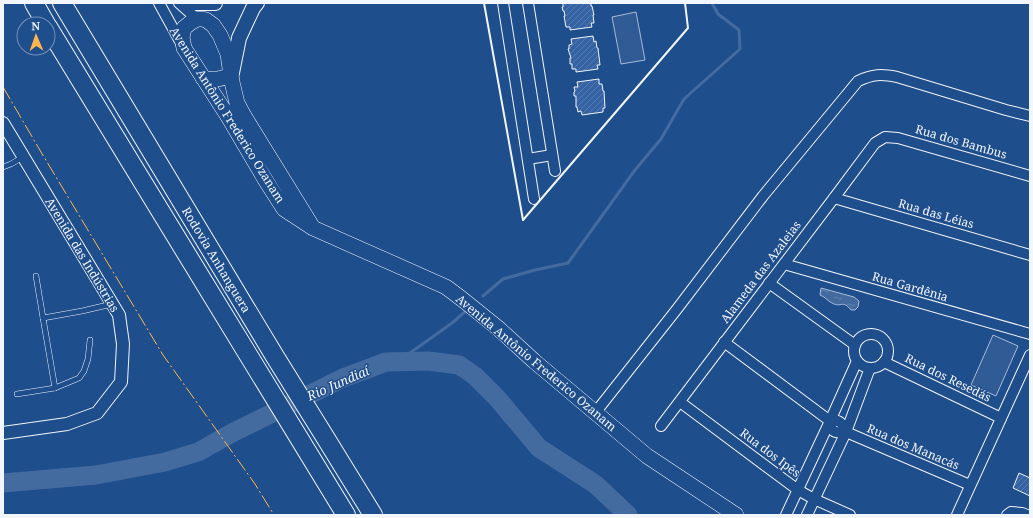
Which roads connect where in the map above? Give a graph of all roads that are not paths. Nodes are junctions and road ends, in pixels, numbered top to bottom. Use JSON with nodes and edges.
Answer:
{"nodes":[{"id":1,"x":34,"y":3,"type":"edge"},
{"id":2,"x":62,"y":3,"type":"edge"},
{"id":3,"x":159,"y":3,"type":"edge"},
{"id":4,"x":179,"y":3,"type":"edge"},
{"id":5,"x":184,"y":3,"type":"edge"},
{"id":6,"x":215,"y":3,"type":"edge"},
{"id":7,"x":257,"y":3,"type":"edge"},
{"id":8,"x":503,"y":3,"type":"edge"},
{"id":9,"x":528,"y":3,"type":"edge"},
{"id":10,"x":41,"y":16,"type":"edge"},
{"id":11,"x":199,"y":19,"type":"junction"},
{"id":12,"x":56,"y":40,"type":"edge"},
{"id":13,"x":184,"y":48,"type":"junction"},
{"id":14,"x":232,"y":75,"type":"junction"},
{"id":15,"x":203,"y":78,"type":"junction"},
{"id":16,"x":1030,"y":116,"type":"edge"},
{"id":17,"x":3,"y":123,"type":"edge"},
{"id":18,"x":885,"y":136,"type":"joint"},
{"id":19,"x":260,"y":141,"type":"junction"},
{"id":20,"x":244,"y":145,"type":"junction"},
{"id":21,"x":552,"y":155,"type":"junction"},
{"id":22,"x":23,"y":156,"type":"junction"},
{"id":23,"x":528,"y":159,"type":"junction"},
{"id":24,"x":3,"y":167,"type":"edge"},
{"id":25,"x":555,"y":171,"type":"dead end"},
{"id":26,"x":1030,"y":176,"type":"edge"},
{"id":27,"x":834,"y":198,"type":"junction"},
{"id":28,"x":534,"y":199,"type":"dead end"},
{"id":29,"x":313,"y":228,"type":"junction"},
{"id":30,"x":1030,"y":255,"type":"edge"},
{"id":31,"x":784,"y":264,"type":"junction"},
{"id":32,"x":36,"y":276,"type":"dead end"},
{"id":33,"x":769,"y":283,"type":"junction"},
{"id":34,"x":112,"y":304,"type":"junction"},
{"id":35,"x":43,"y":318,"type":"junction"},
{"id":36,"x":1030,"y":334,"type":"edge"},
{"id":37,"x":90,"y":340,"type":"dead end"},
{"id":38,"x":724,"y":342,"type":"junction"},
{"id":39,"x":854,"y":346,"type":"junction"},
{"id":40,"x":1030,"y":355,"type":"edge"},
{"id":41,"x":857,"y":361,"type":"junction"},
{"id":42,"x":884,"y":362,"type":"junction"},
{"id":43,"x":870,"y":368,"type":"junction"},
{"id":44,"x":55,"y":388,"type":"junction"},
{"id":45,"x":17,"y":394,"type":"dead end"},
{"id":46,"x":680,"y":402,"type":"junction"},
{"id":47,"x":595,"y":413,"type":"junction"},
{"id":48,"x":1001,"y":418,"type":"junction"},
{"id":49,"x":830,"y":421,"type":"junction"},
{"id":50,"x":661,"y":426,"type":"dead end"},
{"id":51,"x":846,"y":432,"type":"junction"},
{"id":52,"x":3,"y":433,"type":"edge"},
{"id":53,"x":970,"y":485,"type":"junction"},
{"id":54,"x":798,"y":490,"type":"junction"},
{"id":55,"x":814,"y":499,"type":"junction"},
{"id":56,"x":346,"y":515,"type":"edge"},
{"id":57,"x":373,"y":515,"type":"edge"},
{"id":58,"x":736,"y":515,"type":"edge"},
{"id":59,"x":786,"y":515,"type":"edge"},
{"id":60,"x":807,"y":515,"type":"edge"},
{"id":61,"x":850,"y":515,"type":"edge"},
{"id":62,"x":957,"y":515,"type":"edge"},
{"id":63,"x":1007,"y":515,"type":"edge"},
{"id":64,"x":1027,"y":515,"type":"edge"}],
"edges":[{"from":1,"to":10,"type":"highway"},
{"from":2,"to":57,"type":"highway","name":"Rodovia Anhanguera"},
{"from":3,"to":13,"type":"street","name":"Avenida Antônio Frederico Ozanam"},
{"from":4,"to":11,"type":"street","name":"Avenida Antônio Frederico Ozanam"},
{"from":5,"to":6,"type":"main road"},
{"from":6,"to":11,"type":"main road"},
{"from":7,"to":14,"type":"main road"},
{"from":8,"to":23,"type":"street"},
{"from":9,"to":21,"type":"street"},
{"from":11,"to":13,"type":"main road"},
{"from":11,"to":14,"type":"main road"},
{"from":12,"to":56,"type":"highway","name":"Rodovia Anhanguera"},
{"from":13,"to":15,"type":"main road","name":"Avenida Antônio Frederico Ozanam"},
{"from":14,"to":15,"type":"main road"},
{"from":14,"to":19,"type":"main road"},
{"from":15,"to":20,"type":"main road","name":"Avenida Antônio Frederico Ozanam"},
{"from":16,"to":47,"type":"street"},
{"from":17,"to":22,"type":"street","name":"Avenida das Indústrias"},
{"from":18,"to":26,"type":"street","name":"Rua dos Bambus"},
{"from":18,"to":27,"type":"street","name":"Alameda das Azaleias"},
{"from":19,"to":20,"type":"main road"},
{"from":19,"to":29,"type":"main road"},
{"from":20,"to":29,"type":"main road","name":"Avenida Antônio Frederico Ozanam"},
{"from":21,"to":23,"type":"street"},
{"from":21,"to":25,"type":"street"},
{"from":22,"to":24,"type":"lane"},
{"from":22,"to":34,"type":"street","name":"Avenida das Indústrias"},
{"from":23,"to":28,"type":"street"},
{"from":27,"to":30,"type":"street","name":"Rua das Léias"},
{"from":27,"to":31,"type":"street","name":"Alameda das Azaleias"},
{"from":29,"to":47,"type":"main road","name":"Avenida Antônio Frederico Ozanam"},
{"from":31,"to":33,"type":"street","name":"Alameda das Azaleias"},
{"from":31,"to":36,"type":"street","name":"Rua Gardênia"},
{"from":32,"to":35,"type":"lane"},
{"from":33,"to":38,"type":"street","name":"Alameda das Azaleias"},
{"from":33,"to":39,"type":"street"},
{"from":34,"to":35,"type":"lane"},
{"from":34,"to":52,"type":"street","name":"Avenida das Indústrias"},
{"from":35,"to":44,"type":"lane"},
{"from":37,"to":44,"type":"lane"},
{"from":38,"to":46,"type":"street","name":"Alameda das Azaleias"},
{"from":38,"to":49,"type":"street","name":"Rua dos Manacás"},
{"from":39,"to":41,"type":"street"},
{"from":39,"to":42,"type":"street"},
{"from":40,"to":48,"type":"street"},
{"from":41,"to":43,"type":"street"},
{"from":41,"to":49,"type":"street"},
{"from":42,"to":43,"type":"street"},
{"from":42,"to":48,"type":"street","name":"Rua dos Resedás"},
{"from":43,"to":51,"type":"street"},
{"from":44,"to":45,"type":"lane"},
{"from":46,"to":50,"type":"street","name":"Alameda das Azaleias"},
{"from":46,"to":54,"type":"street","name":"Rua dos Ipês"},
{"from":47,"to":58,"type":"main road","name":"Avenida Antônio Frederico Ozanam"},
{"from":48,"to":53,"type":"street"},
{"from":49,"to":51,"type":"street","name":"Rua dos Manacás"},
{"from":49,"to":54,"type":"street"},
{"from":51,"to":53,"type":"street","name":"Rua dos Manacás"},
{"from":51,"to":55,"type":"street"},
{"from":53,"to":62,"type":"street"},
{"from":54,"to":55,"type":"street","name":"Rua dos Ipês"},
{"from":54,"to":59,"type":"street"},
{"from":55,"to":60,"type":"street"},
{"from":55,"to":61,"type":"street","name":"Rua dos Ipês"},
{"from":63,"to":64,"type":"street"}]}
